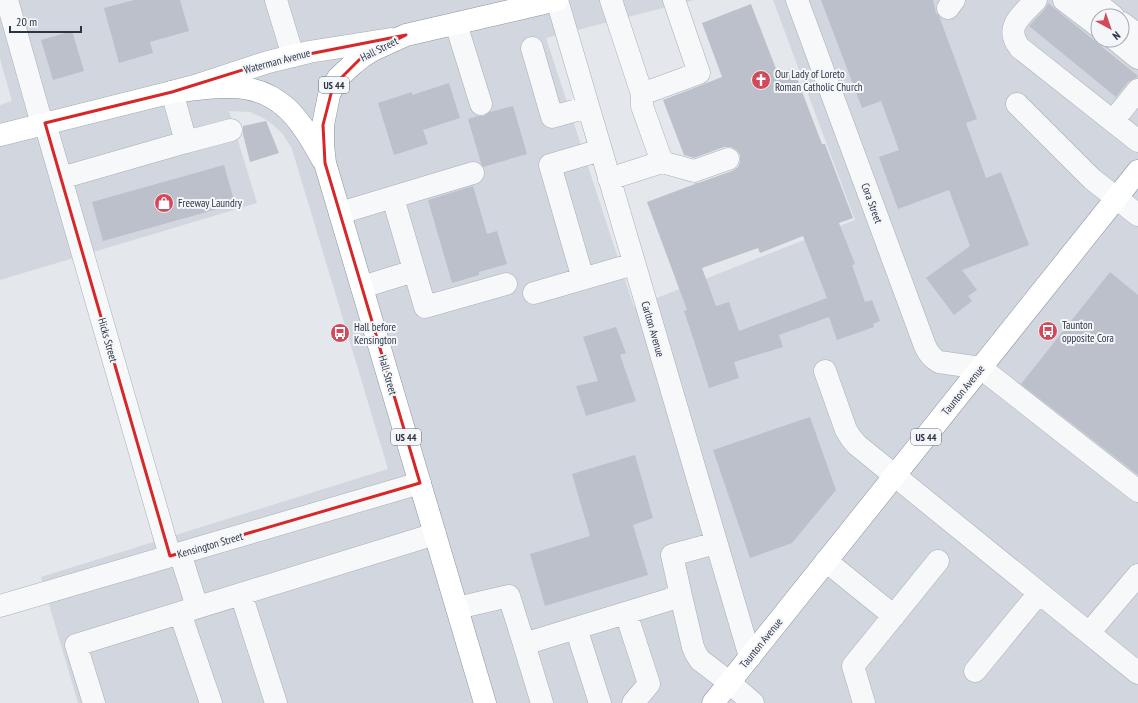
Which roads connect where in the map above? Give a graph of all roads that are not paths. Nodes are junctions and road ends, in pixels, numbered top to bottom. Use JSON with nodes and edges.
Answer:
{"nodes":[{"id":1,"x":7,"y":0,"type":"edge"},
{"id":2,"x":276,"y":0,"type":"edge"},
{"id":3,"x":557,"y":0,"type":"edge"},
{"id":4,"x":611,"y":0,"type":"edge"},
{"id":5,"x":674,"y":0,"type":"edge"},
{"id":6,"x":797,"y":0,"type":"edge"},
{"id":7,"x":1036,"y":0,"type":"edge"},
{"id":8,"x":1064,"y":0,"type":"edge"},
{"id":9,"x":1093,"y":0,"type":"edge"},
{"id":10,"x":1103,"y":8,"type":"edge"},
{"id":11,"x":1090,"y":20,"type":"edge"},
{"id":12,"x":456,"y":24,"type":"junction"},
{"id":13,"x":406,"y":35,"type":"junction"},
{"id":14,"x":532,"y":48,"type":"dead end"},
{"id":15,"x":1126,"y":48,"type":"edge"},
{"id":16,"x":293,"y":56,"type":"junction"},
{"id":17,"x":1138,"y":58,"type":"edge"},
{"id":18,"x":1138,"y":90,"type":"edge"},
{"id":19,"x":172,"y":92,"type":"junction"},
{"id":20,"x":642,"y":94,"type":"junction"},
{"id":21,"x":481,"y":104,"type":"dead end"},
{"id":22,"x":1017,"y":104,"type":"dead end"},
{"id":23,"x":588,"y":107,"type":"junction"},
{"id":24,"x":1113,"y":121,"type":"junction"},
{"id":25,"x":44,"y":124,"type":"junction"},
{"id":26,"x":231,"y":130,"type":"dead end"},
{"id":27,"x":0,"y":134,"type":"edge"},
{"id":28,"x":1138,"y":141,"type":"edge"},
{"id":29,"x":186,"y":142,"type":"junction"},
{"id":30,"x":601,"y":150,"type":"junction"},
{"id":31,"x":728,"y":158,"type":"dead end"},
{"id":32,"x":662,"y":162,"type":"junction"},
{"id":33,"x":328,"y":171,"type":"junction"},
{"id":34,"x":1138,"y":171,"type":"edge"},
{"id":35,"x":473,"y":173,"type":"dead end"},
{"id":36,"x":61,"y":178,"type":"junction"},
{"id":37,"x":610,"y":179,"type":"junction"},
{"id":38,"x":393,"y":198,"type":"junction"},
{"id":39,"x":1116,"y":198,"type":"junction"},
{"id":40,"x":340,"y":213,"type":"junction"},
{"id":41,"x":1138,"y":215,"type":"edge"},
{"id":42,"x":634,"y":264,"type":"junction"},
{"id":43,"x":414,"y":271,"type":"junction"},
{"id":44,"x":583,"y":279,"type":"junction"},
{"id":45,"x":506,"y":284,"type":"dead end"},
{"id":46,"x":362,"y":287,"type":"junction"},
{"id":47,"x":534,"y":293,"type":"dead end"},
{"id":48,"x":981,"y":368,"type":"junction"},
{"id":49,"x":825,"y":371,"type":"dead end"},
{"id":50,"x":895,"y":476,"type":"junction"},
{"id":51,"x":420,"y":483,"type":"junction"},
{"id":52,"x":1138,"y":491,"type":"edge"},
{"id":53,"x":435,"y":534,"type":"junction"},
{"id":54,"x":716,"y":543,"type":"junction"},
{"id":55,"x":175,"y":555,"type":"junction"},
{"id":56,"x":938,"y":561,"type":"dead end"},
{"id":57,"x":826,"y":562,"type":"junction"},
{"id":58,"x":1138,"y":575,"type":"edge"},
{"id":59,"x":1039,"y":592,"type":"junction"},
{"id":60,"x":242,"y":594,"type":"junction"},
{"id":61,"x":681,"y":596,"type":"junction"},
{"id":62,"x":0,"y":606,"type":"edge"},
{"id":63,"x":457,"y":608,"type":"junction"},
{"id":64,"x":188,"y":610,"type":"junction"},
{"id":65,"x":626,"y":613,"type":"junction"},
{"id":66,"x":894,"y":616,"type":"junction"},
{"id":67,"x":576,"y":628,"type":"junction"},
{"id":68,"x":1089,"y":633,"type":"junction"},
{"id":69,"x":524,"y":644,"type":"junction"},
{"id":70,"x":750,"y":658,"type":"junction"},
{"id":71,"x":976,"y":671,"type":"dead end"},
{"id":72,"x":1138,"y":673,"type":"edge"},
{"id":73,"x":730,"y":683,"type":"junction"},
{"id":74,"x":94,"y":703,"type":"edge"},
{"id":75,"x":211,"y":703,"type":"edge"},
{"id":76,"x":276,"y":703,"type":"edge"},
{"id":77,"x":485,"y":703,"type":"edge"},
{"id":78,"x":542,"y":703,"type":"edge"},
{"id":79,"x":600,"y":703,"type":"edge"},
{"id":80,"x":633,"y":703,"type":"edge"},
{"id":81,"x":713,"y":703,"type":"edge"},
{"id":82,"x":753,"y":703,"type":"edge"},
{"id":83,"x":864,"y":703,"type":"edge"}],
"edges":[{"from":1,"to":25,"type":"street","name":"Hicks Street"},
{"from":2,"to":16,"type":"street"},
{"from":3,"to":12,"type":"main road","name":"Waterman Avenue","number":"US 44"},
{"from":3,"to":23,"type":"street","name":"Carlton Avenue"},
{"from":4,"to":20,"type":"street"},
{"from":5,"to":20,"type":"street"},
{"from":6,"to":48,"type":"street","name":"Cora Street"},
{"from":7,"to":24,"type":"street"},
{"from":8,"to":11,"type":"street"},
{"from":9,"to":10,"type":"street"},
{"from":12,"to":13,"type":"main road","name":"Waterman Avenue","number":"US 44"},
{"from":12,"to":21,"type":"street"},
{"from":13,"to":16,"type":"main road","name":"Waterman Avenue"},
{"from":13,"to":33,"type":"main road","name":"Hall Street","number":"US 44"},
{"from":14,"to":23,"type":"street"},
{"from":15,"to":17,"type":"street"},
{"from":16,"to":19,"type":"main road","name":"Waterman Avenue"},
{"from":18,"to":24,"type":"street"},
{"from":19,"to":25,"type":"main road","name":"Waterman Avenue"},
{"from":19,"to":29,"type":"street"},
{"from":19,"to":33,"type":"main road"},
{"from":20,"to":32,"type":"street"},
{"from":22,"to":39,"type":"street"},
{"from":23,"to":30,"type":"street","name":"Carlton Avenue"},
{"from":24,"to":28,"type":"street"},
{"from":25,"to":27,"type":"main road","name":"Waterman Avenue"},
{"from":25,"to":36,"type":"street","name":"Hicks Street"},
{"from":26,"to":29,"type":"street"},
{"from":29,"to":36,"type":"street"},
{"from":30,"to":37,"type":"street","name":"Carlton Avenue"},
{"from":30,"to":44,"type":"street"},
{"from":31,"to":32,"type":"street"},
{"from":32,"to":37,"type":"street"},
{"from":33,"to":40,"type":"main road","name":"Hall Street","number":"US 44"},
{"from":34,"to":39,"type":"main road","name":"Taunton Avenue","number":"US 44"},
{"from":35,"to":38,"type":"street"},
{"from":36,"to":55,"type":"street","name":"Hicks Street"},
{"from":37,"to":42,"type":"street","name":"Carlton Avenue"},
{"from":38,"to":40,"type":"street"},
{"from":38,"to":43,"type":"street"},
{"from":39,"to":41,"type":"street"},
{"from":39,"to":48,"type":"main road","name":"Taunton Avenue","number":"US 44"},
{"from":40,"to":46,"type":"main road","name":"Hall Street","number":"US 44"},
{"from":42,"to":44,"type":"street"},
{"from":42,"to":54,"type":"street","name":"Carlton Avenue"},
{"from":43,"to":45,"type":"street"},
{"from":43,"to":46,"type":"street"},
{"from":44,"to":47,"type":"street"},
{"from":46,"to":51,"type":"main road","name":"Hall Street","number":"US 44"},
{"from":48,"to":50,"type":"main road","name":"Taunton Avenue","number":"US 44"},
{"from":48,"to":52,"type":"street"},
{"from":49,"to":50,"type":"street"},
{"from":50,"to":57,"type":"main road","name":"Taunton Avenue","number":"US 44"},
{"from":50,"to":59,"type":"street"},
{"from":51,"to":53,"type":"main road","name":"Hall Street","number":"US 44"},
{"from":51,"to":55,"type":"street","name":"Kensington Street"},
{"from":53,"to":60,"type":"street"},
{"from":53,"to":63,"type":"main road","name":"Hall Street","number":"US 44"},
{"from":54,"to":61,"type":"street"},
{"from":54,"to":70,"type":"street","name":"Carlton Avenue"},
{"from":55,"to":62,"type":"street","name":"Kensington Street"},
{"from":55,"to":64,"type":"street","name":"Hicks Street"},
{"from":56,"to":66,"type":"street"},
{"from":57,"to":66,"type":"street"},
{"from":57,"to":70,"type":"main road","name":"Taunton Avenue","number":"US 44"},
{"from":58,"to":68,"type":"street"},
{"from":59,"to":68,"type":"street"},
{"from":59,"to":71,"type":"street"},
{"from":60,"to":64,"type":"street"},
{"from":60,"to":76,"type":"street"},
{"from":61,"to":65,"type":"street"},
{"from":61,"to":73,"type":"street"},
{"from":63,"to":69,"type":"street"},
{"from":63,"to":77,"type":"main road","name":"Hall Street","number":"US 44"},
{"from":64,"to":74,"type":"street"},
{"from":64,"to":75,"type":"street","name":"Hicks Street"},
{"from":65,"to":67,"type":"street"},
{"from":65,"to":80,"type":"street"},
{"from":66,"to":83,"type":"street"},
{"from":67,"to":69,"type":"street"},
{"from":67,"to":79,"type":"street"},
{"from":68,"to":72,"type":"street"},
{"from":69,"to":78,"type":"street"},
{"from":70,"to":73,"type":"main road","name":"Taunton Avenue","number":"US 44"},
{"from":73,"to":81,"type":"main road","name":"Taunton Avenue","number":"US 44"},
{"from":73,"to":82,"type":"street"}]}
